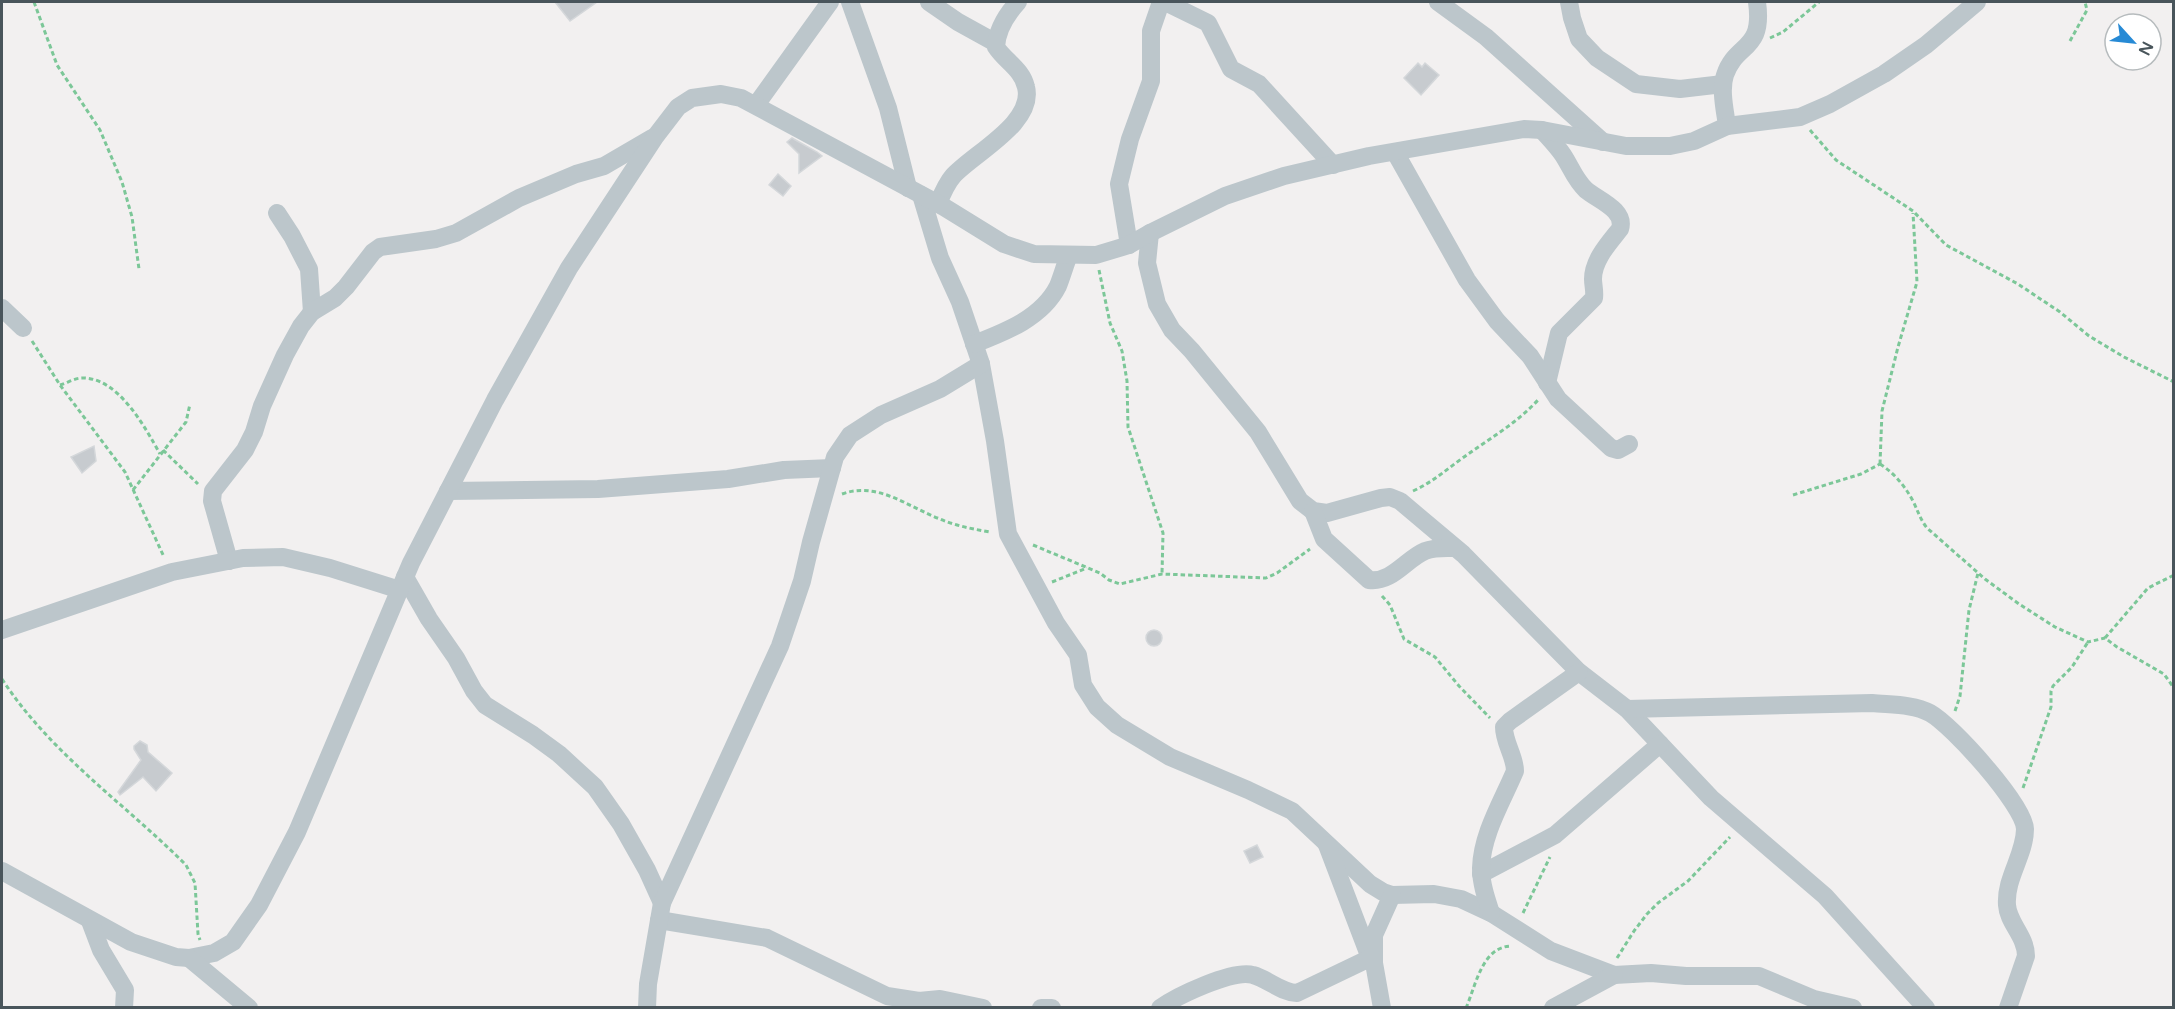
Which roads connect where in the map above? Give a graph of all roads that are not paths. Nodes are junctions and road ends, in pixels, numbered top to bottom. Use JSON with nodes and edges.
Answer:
{"nodes":[{"id":1,"x":830,"y":2,"type":"edge"},
{"id":2,"x":850,"y":2,"type":"edge"},
{"id":3,"x":929,"y":2,"type":"edge"},
{"id":4,"x":1018,"y":2,"type":"edge"},
{"id":5,"x":1163,"y":2,"type":"edge"},
{"id":6,"x":1438,"y":2,"type":"edge"},
{"id":7,"x":1569,"y":2,"type":"edge"},
{"id":8,"x":1757,"y":2,"type":"edge"},
{"id":9,"x":1977,"y":2,"type":"edge"},
{"id":10,"x":996,"y":43,"type":"junction"},
{"id":11,"x":1723,"y":84,"type":"junction"},
{"id":12,"x":756,"y":105,"type":"junction"},
{"id":13,"x":1727,"y":126,"type":"junction"},
{"id":14,"x":1542,"y":130,"type":"junction"},
{"id":15,"x":655,"y":137,"type":"junction"},
{"id":16,"x":1603,"y":142,"type":"junction"},
{"id":17,"x":1395,"y":152,"type":"junction"},
{"id":18,"x":1333,"y":165,"type":"junction"},
{"id":19,"x":914,"y":192,"type":"junction"},
{"id":20,"x":938,"y":204,"type":"junction"},
{"id":21,"x":277,"y":213,"type":"dead end"},
{"id":22,"x":1150,"y":233,"type":"junction"},
{"id":23,"x":1129,"y":245,"type":"junction"},
{"id":24,"x":1069,"y":255,"type":"junction"},
{"id":25,"x":2,"y":308,"type":"edge"},
{"id":26,"x":312,"y":312,"type":"junction"},
{"id":27,"x":22,"y":328,"type":"road end"},
{"id":28,"x":974,"y":344,"type":"junction"},
{"id":29,"x":981,"y":364,"type":"junction"},
{"id":30,"x":1547,"y":383,"type":"junction"},
{"id":31,"x":1629,"y":444,"type":"dead end"},
{"id":32,"x":832,"y":468,"type":"junction"},
{"id":33,"x":448,"y":491,"type":"junction"},
{"id":34,"x":1313,"y":511,"type":"junction"},
{"id":35,"x":1455,"y":548,"type":"junction"},
{"id":36,"x":229,"y":561,"type":"junction"},
{"id":37,"x":402,"y":584,"type":"junction"},
{"id":38,"x":2,"y":630,"type":"edge"},
{"id":39,"x":1579,"y":672,"type":"junction"},
{"id":40,"x":1627,"y":709,"type":"junction"},
{"id":41,"x":1660,"y":744,"type":"junction"},
{"id":42,"x":1324,"y":839,"type":"junction"},
{"id":43,"x":2,"y":872,"type":"edge"},
{"id":44,"x":1482,"y":874,"type":"junction"},
{"id":45,"x":1392,"y":894,"type":"junction"},
{"id":46,"x":660,"y":912,"type":"junction"},
{"id":47,"x":1491,"y":913,"type":"junction"},
{"id":48,"x":90,"y":921,"type":"junction"},
{"id":49,"x":198,"y":956,"type":"junction"},
{"id":50,"x":1372,"y":961,"type":"junction"},
{"id":51,"x":1611,"y":974,"type":"junction"},
{"id":52,"x":124,"y":1008,"type":"edge"},
{"id":53,"x":249,"y":1008,"type":"edge"},
{"id":54,"x":647,"y":1008,"type":"edge"},
{"id":55,"x":983,"y":1008,"type":"edge"},
{"id":56,"x":1041,"y":1008,"type":"edge"},
{"id":57,"x":1052,"y":1008,"type":"edge"},
{"id":58,"x":1160,"y":1008,"type":"edge"},
{"id":59,"x":1382,"y":1008,"type":"edge"},
{"id":60,"x":1553,"y":1008,"type":"edge"},
{"id":61,"x":1853,"y":1008,"type":"edge"},
{"id":62,"x":1926,"y":1008,"type":"edge"},
{"id":63,"x":2008,"y":1008,"type":"edge"}],
"edges":[{"from":1,"to":12,"type":"street"},
{"from":2,"to":19,"type":"street"},
{"from":3,"to":10,"type":"street"},
{"from":4,"to":10,"type":"street"},
{"from":5,"to":18,"type":"street"},
{"from":5,"to":23,"type":"street"},
{"from":6,"to":16,"type":"street"},
{"from":7,"to":11,"type":"street"},
{"from":8,"to":11,"type":"street"},
{"from":9,"to":13,"type":"street"},
{"from":10,"to":20,"type":"street"},
{"from":11,"to":13,"type":"street"},
{"from":12,"to":15,"type":"street"},
{"from":12,"to":19,"type":"street"},
{"from":13,"to":16,"type":"street"},
{"from":14,"to":16,"type":"street"},
{"from":14,"to":17,"type":"street"},
{"from":14,"to":30,"type":"street"},
{"from":15,"to":26,"type":"street"},
{"from":15,"to":33,"type":"street"},
{"from":17,"to":18,"type":"street"},
{"from":17,"to":30,"type":"street"},
{"from":18,"to":22,"type":"street"},
{"from":19,"to":20,"type":"street"},
{"from":19,"to":28,"type":"street"},
{"from":20,"to":24,"type":"street"},
{"from":21,"to":26,"type":"street"},
{"from":22,"to":23,"type":"street"},
{"from":22,"to":34,"type":"street"},
{"from":23,"to":24,"type":"street"},
{"from":24,"to":28,"type":"street"},
{"from":25,"to":27,"type":"street"},
{"from":26,"to":36,"type":"street"},
{"from":28,"to":29,"type":"street"},
{"from":29,"to":32,"type":"street"},
{"from":29,"to":42,"type":"street"},
{"from":30,"to":31,"type":"street"},
{"from":32,"to":33,"type":"street"},
{"from":32,"to":46,"type":"street"},
{"from":33,"to":37,"type":"street"},
{"from":34,"to":35,"type":"street"},
{"from":34,"to":35,"type":"street"},
{"from":35,"to":39,"type":"street"},
{"from":36,"to":37,"type":"street"},
{"from":36,"to":38,"type":"street"},
{"from":37,"to":46,"type":"street"},
{"from":37,"to":49,"type":"street"},
{"from":39,"to":40,"type":"street"},
{"from":39,"to":44,"type":"street"},
{"from":40,"to":41,"type":"street"},
{"from":40,"to":63,"type":"street"},
{"from":41,"to":44,"type":"street"},
{"from":41,"to":62,"type":"street"},
{"from":42,"to":45,"type":"street"},
{"from":42,"to":50,"type":"street"},
{"from":43,"to":48,"type":"street"},
{"from":44,"to":47,"type":"street"},
{"from":45,"to":47,"type":"street"},
{"from":45,"to":50,"type":"street"},
{"from":46,"to":54,"type":"street"},
{"from":46,"to":55,"type":"street"},
{"from":47,"to":51,"type":"street"},
{"from":48,"to":49,"type":"street"},
{"from":48,"to":52,"type":"street"},
{"from":49,"to":53,"type":"street"},
{"from":50,"to":58,"type":"street"},
{"from":50,"to":59,"type":"street"},
{"from":51,"to":60,"type":"street"},
{"from":51,"to":61,"type":"street"},
{"from":56,"to":57,"type":"street"}]}
